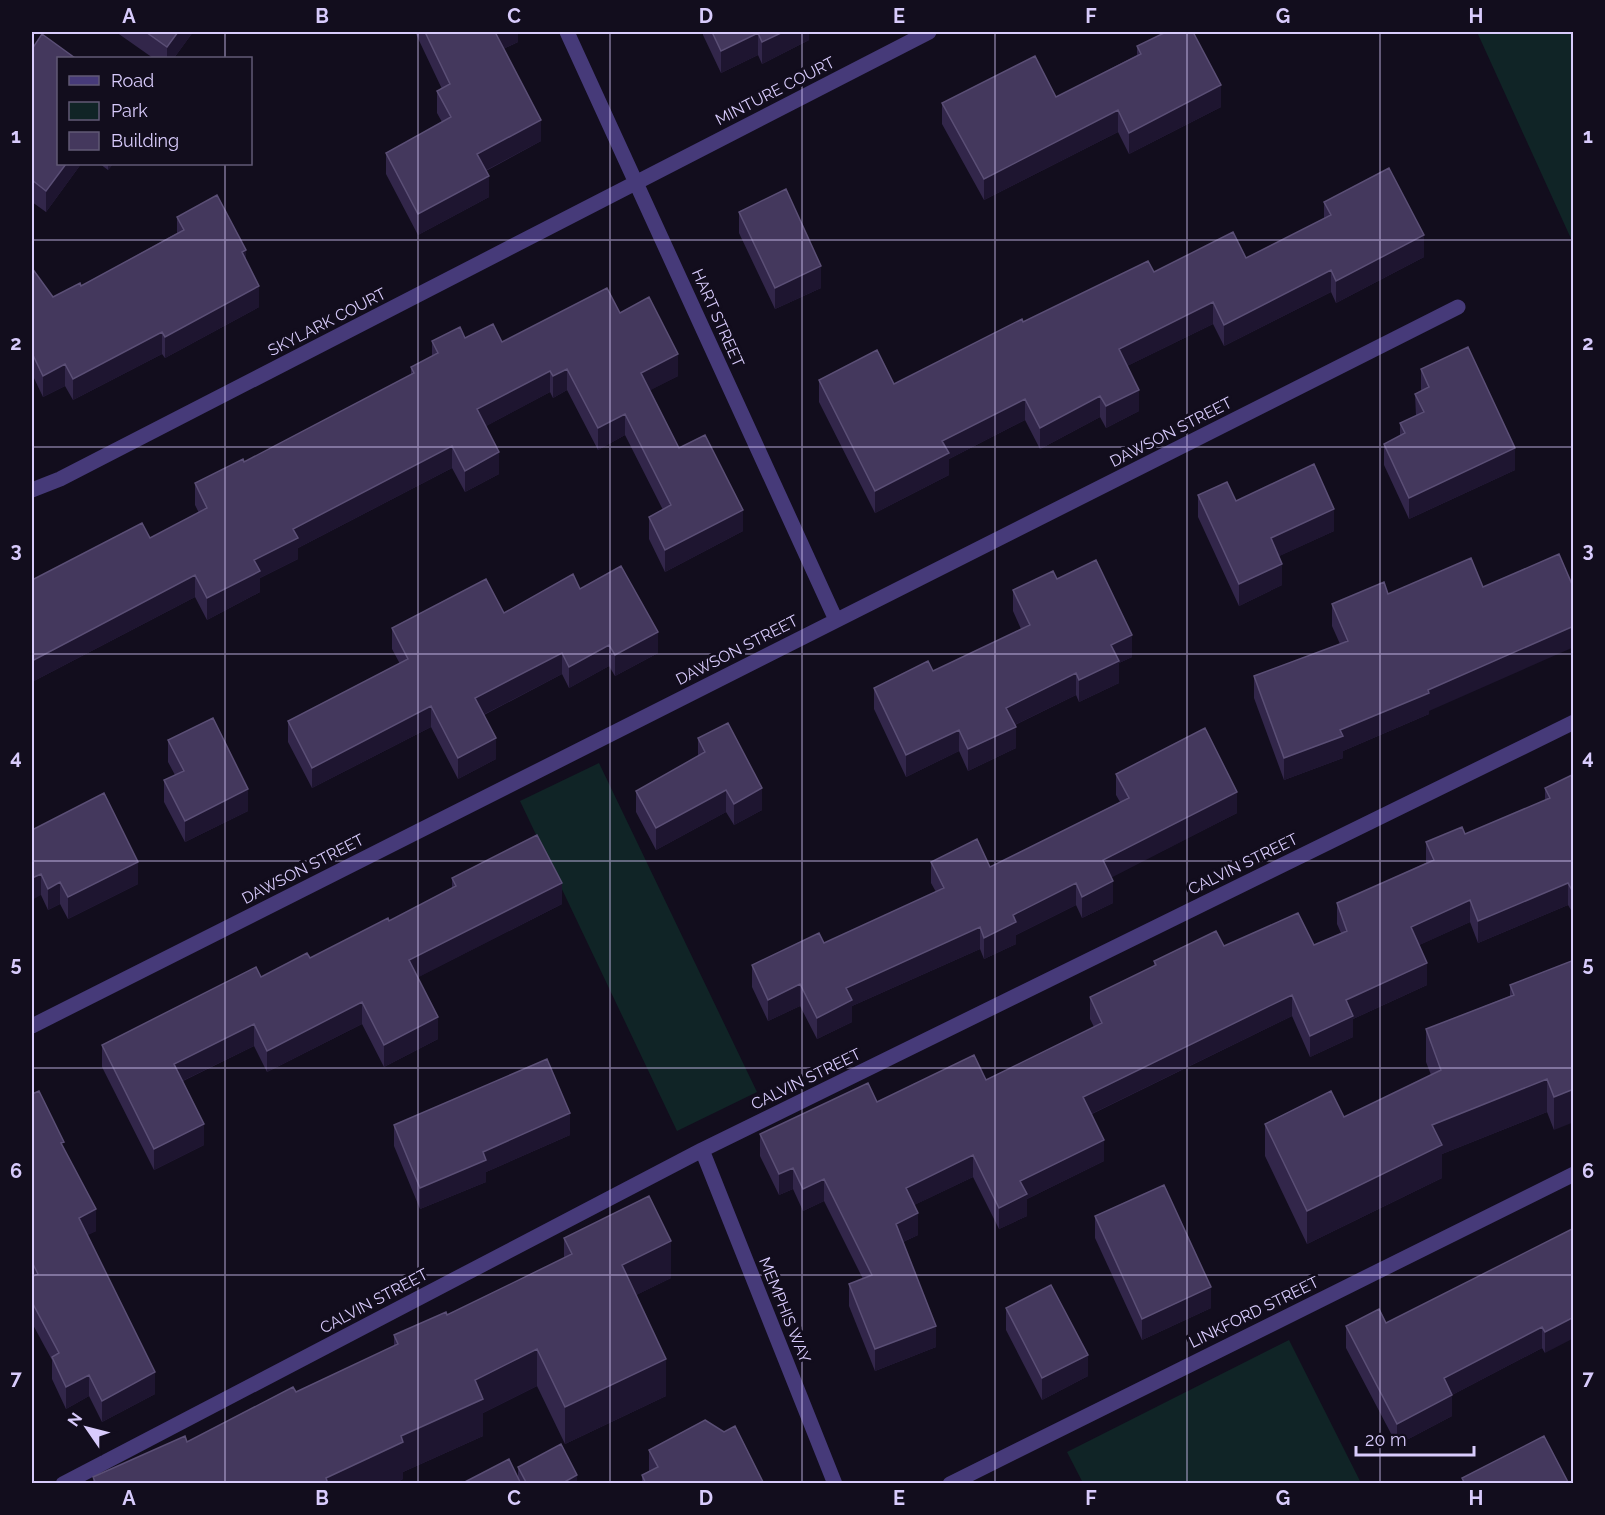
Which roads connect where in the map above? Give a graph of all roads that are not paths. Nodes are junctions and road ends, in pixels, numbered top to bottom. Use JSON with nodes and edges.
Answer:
{"nodes":[{"id":1,"x":567,"y":32,"type":"edge"},
{"id":2,"x":929,"y":32,"type":"edge"},
{"id":3,"x":637,"y":182,"type":"junction"},
{"id":4,"x":1458,"y":307,"type":"dead end"},
{"id":5,"x":32,"y":490,"type":"edge"},
{"id":6,"x":836,"y":620,"type":"junction"},
{"id":7,"x":1574,"y":722,"type":"edge"},
{"id":8,"x":32,"y":1026,"type":"edge"},
{"id":9,"x":702,"y":1150,"type":"junction"},
{"id":10,"x":1574,"y":1173,"type":"edge"},
{"id":11,"x":63,"y":1484,"type":"edge"},
{"id":12,"x":835,"y":1484,"type":"edge"},
{"id":13,"x":950,"y":1484,"type":"edge"}],
"edges":[{"from":1,"to":3,"type":"street","name":"HART STREET"},
{"from":2,"to":3,"type":"street","name":"MINTURE COURT"},
{"from":3,"to":5,"type":"street","name":"SKYLARK COURT"},
{"from":3,"to":6,"type":"street","name":"HART STREET"},
{"from":4,"to":6,"type":"street","name":"DAWSON STREET"},
{"from":6,"to":8,"type":"street","name":"DAWSON STREET"},
{"from":7,"to":9,"type":"street","name":"CALVIN STREET"},
{"from":9,"to":11,"type":"street","name":"CALVIN STREET"},
{"from":9,"to":12,"type":"street","name":"MEMPHIS WAY"},
{"from":10,"to":13,"type":"street","name":"LINKFORD STREET"}]}
